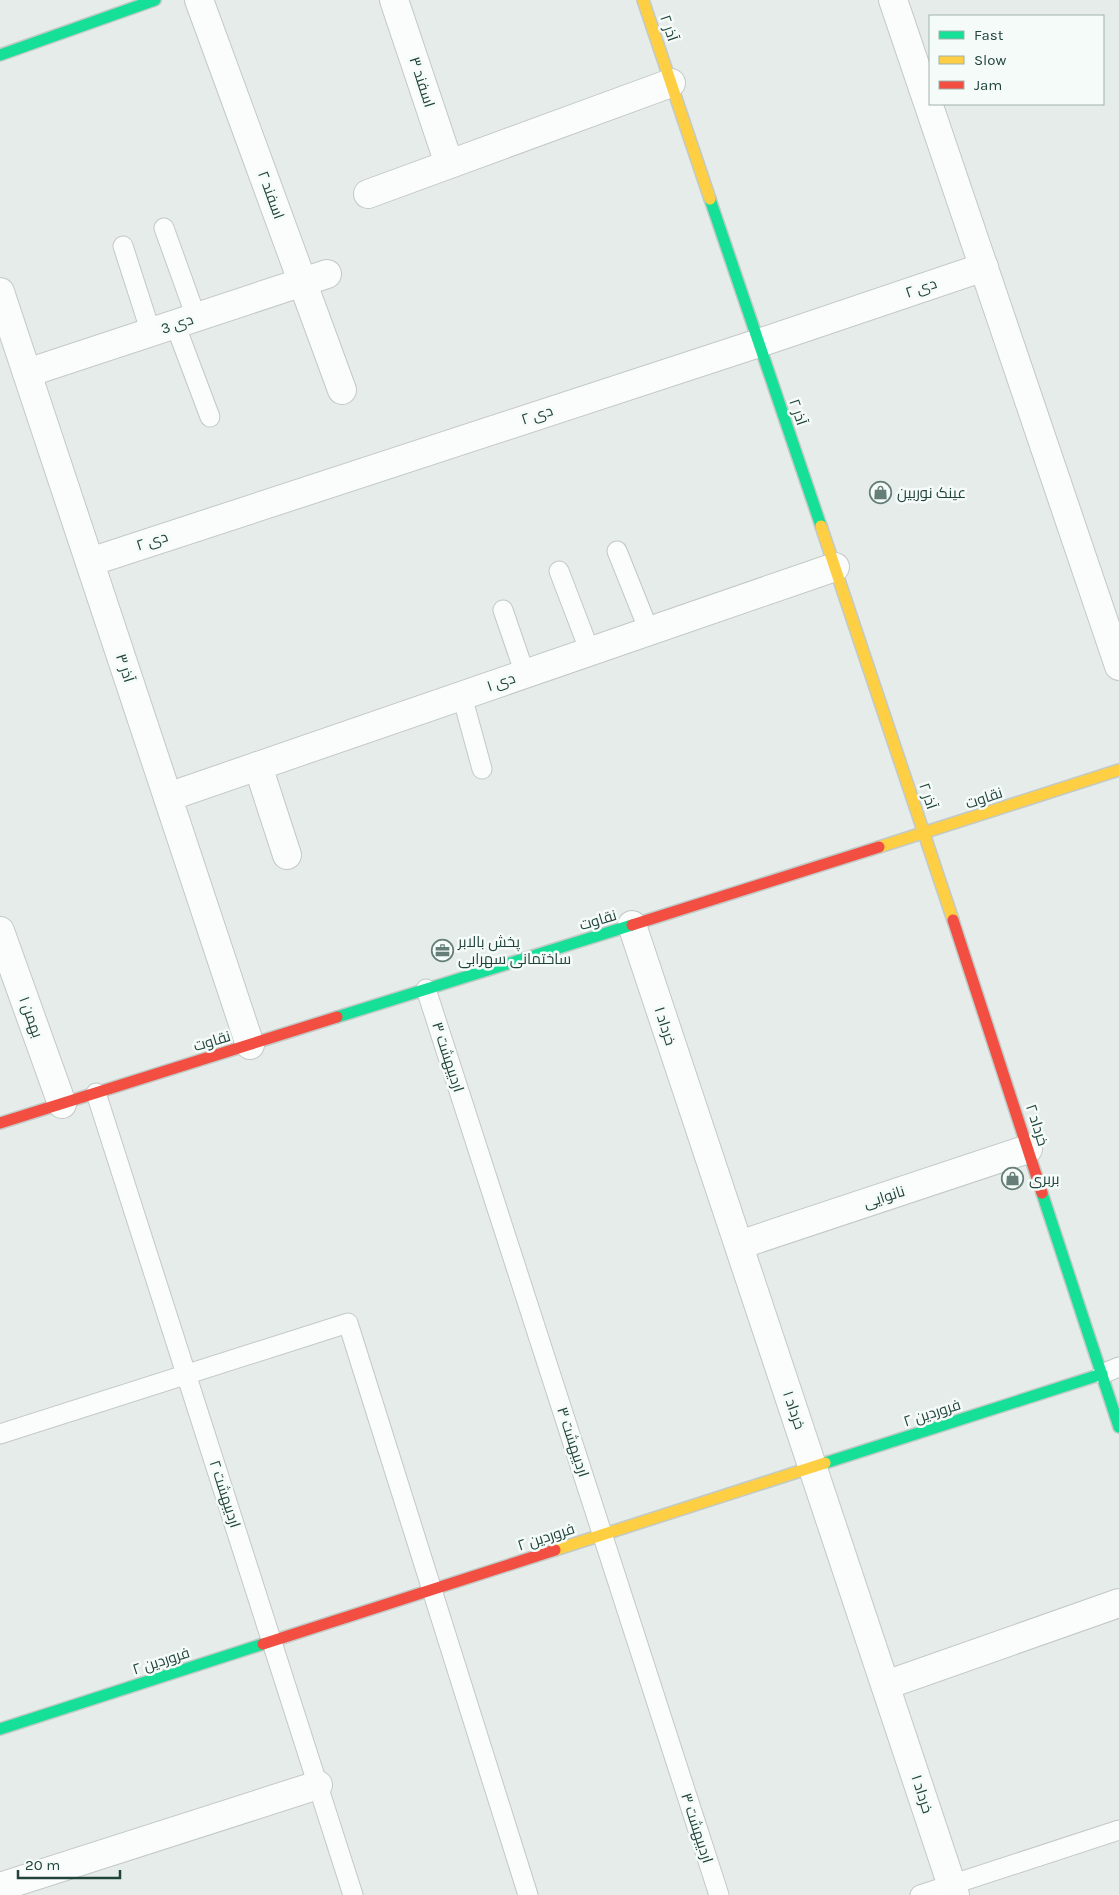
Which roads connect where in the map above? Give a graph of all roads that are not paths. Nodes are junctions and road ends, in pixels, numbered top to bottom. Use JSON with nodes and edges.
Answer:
{"nodes":[{"id":1,"x":155,"y":0,"type":"edge"},
{"id":2,"x":199,"y":0,"type":"edge"},
{"id":3,"x":394,"y":0,"type":"edge"},
{"id":4,"x":643,"y":0,"type":"edge"},
{"id":5,"x":894,"y":0,"type":"edge"},
{"id":6,"x":0,"y":55,"type":"edge"},
{"id":7,"x":671,"y":83,"type":"junction"},
{"id":8,"x":929,"y":104,"type":"edge"},
{"id":9,"x":929,"y":105,"type":"edge"},
{"id":10,"x":449,"y":164,"type":"junction"},
{"id":11,"x":368,"y":194,"type":"dead end"},
{"id":12,"x":164,"y":228,"type":"dead end"},
{"id":13,"x":123,"y":246,"type":"dead end"},
{"id":14,"x":984,"y":267,"type":"junction"},
{"id":15,"x":315,"y":278,"type":"junction"},
{"id":16,"x":0,"y":292,"type":"edge"},
{"id":17,"x":174,"y":325,"type":"junction"},
{"id":18,"x":759,"y":343,"type":"junction"},
{"id":19,"x":27,"y":374,"type":"junction"},
{"id":20,"x":342,"y":390,"type":"dead end"},
{"id":21,"x":210,"y":417,"type":"dead end"},
{"id":22,"x":617,"y":551,"type":"dead end"},
{"id":23,"x":90,"y":562,"type":"junction"},
{"id":24,"x":835,"y":567,"type":"junction"},
{"id":25,"x":559,"y":571,"type":"dead end"},
{"id":26,"x":503,"y":610,"type":"dead end"},
{"id":27,"x":649,"y":631,"type":"junction"},
{"id":28,"x":590,"y":652,"type":"junction"},
{"id":29,"x":1119,"y":666,"type":"edge"},
{"id":30,"x":525,"y":674,"type":"junction"},
{"id":31,"x":462,"y":696,"type":"junction"},
{"id":32,"x":258,"y":766,"type":"junction"},
{"id":33,"x":482,"y":769,"type":"dead end"},
{"id":34,"x":1119,"y":770,"type":"edge"},
{"id":35,"x":168,"y":797,"type":"junction"},
{"id":36,"x":925,"y":834,"type":"junction"},
{"id":37,"x":287,"y":855,"type":"dead end"},
{"id":38,"x":632,"y":925,"type":"junction"},
{"id":39,"x":0,"y":931,"type":"edge"},
{"id":40,"x":426,"y":989,"type":"junction"},
{"id":41,"x":250,"y":1045,"type":"junction"},
{"id":42,"x":96,"y":1093,"type":"junction"},
{"id":43,"x":62,"y":1104,"type":"junction"},
{"id":44,"x":0,"y":1123,"type":"edge"},
{"id":45,"x":1028,"y":1149,"type":"junction"},
{"id":46,"x":739,"y":1245,"type":"junction"},
{"id":47,"x":1110,"y":1371,"type":"edge"},
{"id":48,"x":187,"y":1375,"type":"junction"},
{"id":49,"x":1119,"y":1427,"type":"edge"},
{"id":50,"x":0,"y":1434,"type":"edge"},
{"id":51,"x":813,"y":1467,"type":"junction"},
{"id":52,"x":602,"y":1534,"type":"junction"},
{"id":53,"x":432,"y":1589,"type":"junction"},
{"id":54,"x":1119,"y":1603,"type":"edge"},
{"id":55,"x":272,"y":1641,"type":"junction"},
{"id":56,"x":886,"y":1686,"type":"junction"},
{"id":57,"x":0,"y":1729,"type":"edge"},
{"id":58,"x":318,"y":1785,"type":"junction"},
{"id":59,"x":1119,"y":1830,"type":"edge"},
{"id":60,"x":3,"y":1886,"type":"edge"},
{"id":61,"x":953,"y":1890,"type":"edge"},
{"id":62,"x":354,"y":1895,"type":"edge"},
{"id":63,"x":528,"y":1895,"type":"edge"},
{"id":64,"x":719,"y":1895,"type":"edge"},
{"id":65,"x":920,"y":1895,"type":"edge"}],
"edges":[{"from":1,"to":6,"type":"street"},
{"from":2,"to":15,"type":"street","name":"اسفند ۲"},
{"from":3,"to":10,"type":"street","name":"اسفند ۳"},
{"from":4,"to":7,"type":"street","name":"آذر ۲"},
{"from":5,"to":8,"type":"street"},
{"from":7,"to":10,"type":"street"},
{"from":7,"to":18,"type":"street","name":"آذر ۲"},
{"from":9,"to":14,"type":"street"},
{"from":10,"to":11,"type":"street"},
{"from":12,"to":17,"type":"lane"},
{"from":13,"to":17,"type":"lane"},
{"from":14,"to":18,"type":"street","name":"دی ۲"},
{"from":14,"to":29,"type":"street"},
{"from":15,"to":17,"type":"street","name":"دی 3"},
{"from":15,"to":20,"type":"street","name":"اسفند ۲"},
{"from":16,"to":19,"type":"street","name":"آذر ۳"},
{"from":17,"to":19,"type":"street","name":"دی 3"},
{"from":17,"to":21,"type":"lane"},
{"from":18,"to":23,"type":"street","name":"دی ۲"},
{"from":18,"to":24,"type":"street","name":"آذر ۲"},
{"from":19,"to":23,"type":"street","name":"آذر ۳"},
{"from":22,"to":27,"type":"lane"},
{"from":23,"to":35,"type":"street","name":"آذر ۳"},
{"from":24,"to":27,"type":"street","name":"دی ۱"},
{"from":24,"to":36,"type":"street","name":"آذر ۲"},
{"from":25,"to":28,"type":"lane"},
{"from":26,"to":30,"type":"lane"},
{"from":27,"to":28,"type":"street","name":"دی ۱"},
{"from":28,"to":30,"type":"street","name":"دی ۱"},
{"from":30,"to":31,"type":"street","name":"دی ۱"},
{"from":31,"to":32,"type":"street","name":"دی ۱"},
{"from":31,"to":33,"type":"lane"},
{"from":32,"to":35,"type":"street","name":"دی ۱"},
{"from":32,"to":37,"type":"street"},
{"from":34,"to":36,"type":"street","name":"نقاوت"},
{"from":35,"to":41,"type":"street","name":"آذر ۳"},
{"from":36,"to":38,"type":"street","name":"نقاوت"},
{"from":36,"to":45,"type":"street","name":"خرداد ۲"},
{"from":38,"to":40,"type":"street","name":"نقاوت"},
{"from":38,"to":46,"type":"street","name":"خرداد ۱"},
{"from":39,"to":43,"type":"street","name":"بهمن ۱"},
{"from":40,"to":41,"type":"street","name":"نقاوت"},
{"from":40,"to":52,"type":"lane","name":"اردیبهشت ۳"},
{"from":41,"to":42,"type":"street","name":"نقاوت"},
{"from":42,"to":43,"type":"street","name":"نقاوت"},
{"from":42,"to":48,"type":"lane","name":"اردیبهشت ۲"},
{"from":43,"to":44,"type":"street","name":"نقاوت"},
{"from":45,"to":46,"type":"street","name":"نانوایی"},
{"from":45,"to":47,"type":"street","name":"خرداد ۲"},
{"from":46,"to":51,"type":"street","name":"خرداد ۱"},
{"from":47,"to":49,"type":"street","name":"خرداد ۲"},
{"from":47,"to":51,"type":"street","name":"فروردین ۲"},
{"from":48,"to":50,"type":"lane"},
{"from":48,"to":53,"type":"lane"},
{"from":48,"to":55,"type":"lane","name":"اردیبهشت ۲"},
{"from":51,"to":52,"type":"street","name":"فروردین ۲"},
{"from":51,"to":56,"type":"street","name":"خرداد ۱"},
{"from":52,"to":53,"type":"street","name":"فروردین ۲"},
{"from":52,"to":64,"type":"lane","name":"اردیبهشت ۳"},
{"from":53,"to":55,"type":"street","name":"فروردین ۲"},
{"from":53,"to":63,"type":"lane"},
{"from":54,"to":56,"type":"street"},
{"from":55,"to":57,"type":"street","name":"فروردین ۲"},
{"from":55,"to":58,"type":"lane","name":"اردیبهشت ۲"},
{"from":56,"to":61,"type":"street","name":"خرداد ۱"},
{"from":58,"to":60,"type":"street"},
{"from":58,"to":62,"type":"lane","name":"اردیبهشت ۲"},
{"from":59,"to":61,"type":"lane"},
{"from":61,"to":65,"type":"lane"}]}
